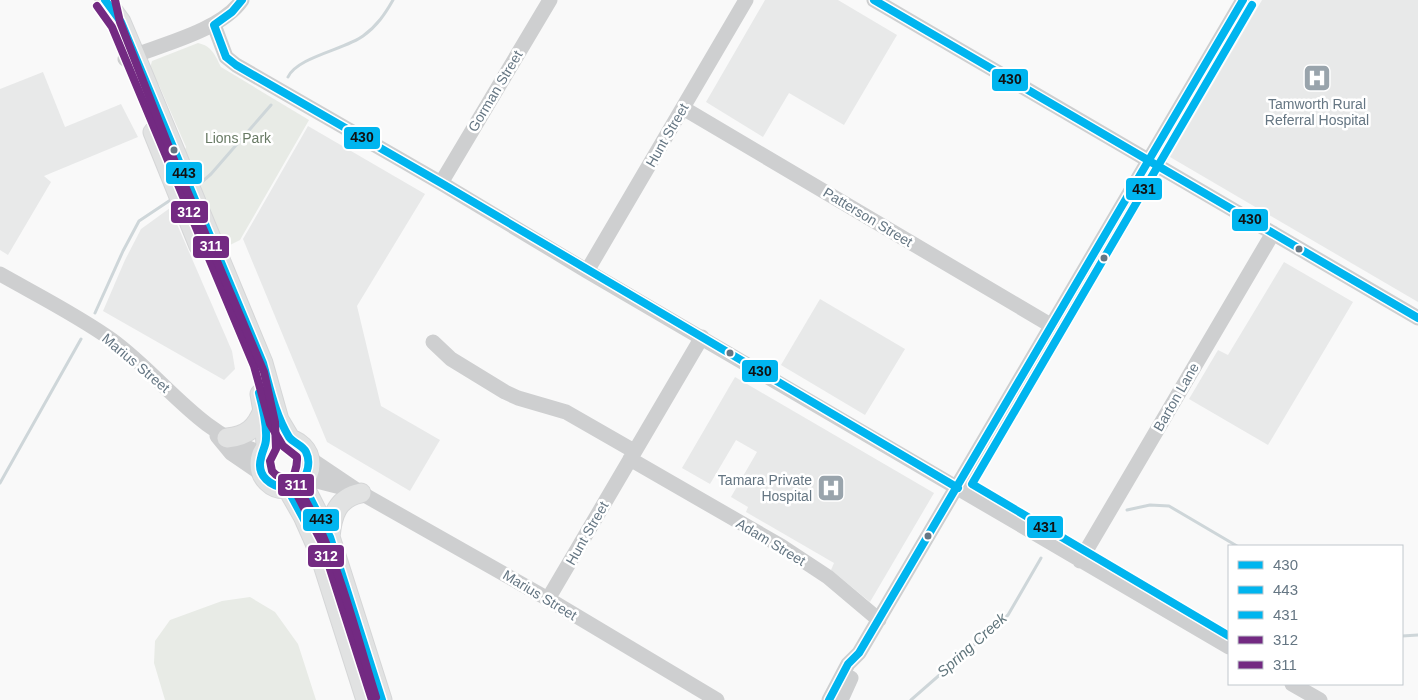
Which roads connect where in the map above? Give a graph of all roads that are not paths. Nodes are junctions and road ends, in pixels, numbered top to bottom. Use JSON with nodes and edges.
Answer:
{"nodes":[{"id":1,"x":242,"y":0,"type":"edge"},
{"id":2,"x":550,"y":0,"type":"edge"},
{"id":3,"x":746,"y":0,"type":"edge"},
{"id":4,"x":874,"y":0,"type":"edge"},
{"id":5,"x":1243,"y":0,"type":"edge"},
{"id":6,"x":106,"y":2,"type":"edge"},
{"id":7,"x":214,"y":25,"type":"junction"},
{"id":8,"x":180,"y":38,"type":"junction"},
{"id":9,"x":130,"y":57,"type":"junction"},
{"id":10,"x":146,"y":84,"type":"junction"},
{"id":11,"x":683,"y":108,"type":"junction"},
{"id":12,"x":1148,"y":160,"type":"junction"},
{"id":13,"x":441,"y":183,"type":"junction"},
{"id":14,"x":1273,"y":233,"type":"junction"},
{"id":15,"x":587,"y":271,"type":"junction"},
{"id":16,"x":0,"y":274,"type":"edge"},
{"id":17,"x":1418,"y":318,"type":"edge"},
{"id":18,"x":1052,"y":326,"type":"junction"},
{"id":19,"x":702,"y":337,"type":"junction"},
{"id":20,"x":433,"y":342,"type":"dead end"},
{"id":21,"x":264,"y":410,"type":"junction"},
{"id":22,"x":220,"y":434,"type":"junction"},
{"id":23,"x":291,"y":440,"type":"junction"},
{"id":24,"x":264,"y":450,"type":"junction"},
{"id":25,"x":632,"y":455,"type":"junction"},
{"id":26,"x":309,"y":458,"type":"junction"},
{"id":27,"x":263,"y":476,"type":"junction"},
{"id":28,"x":298,"y":483,"type":"junction"},
{"id":29,"x":958,"y":488,"type":"junction"},
{"id":30,"x":361,"y":493,"type":"junction"},
{"id":31,"x":330,"y":537,"type":"junction"},
{"id":32,"x":1080,"y":561,"type":"junction"},
{"id":33,"x":548,"y":599,"type":"junction"},
{"id":34,"x":879,"y":620,"type":"junction"},
{"id":35,"x":1228,"y":646,"type":"edge"},
{"id":36,"x":859,"y":653,"type":"junction"},
{"id":37,"x":1294,"y":685,"type":"edge"},
{"id":38,"x":366,"y":700,"type":"edge"},
{"id":39,"x":382,"y":700,"type":"edge"},
{"id":40,"x":717,"y":700,"type":"edge"},
{"id":41,"x":829,"y":700,"type":"edge"},
{"id":42,"x":842,"y":700,"type":"edge"},
{"id":43,"x":1320,"y":700,"type":"edge"}],
"edges":[{"from":1,"to":7,"type":"street"},
{"from":2,"to":13,"type":"street","name":"Gorman Street"},
{"from":3,"to":11,"type":"street","name":"Hunt Street"},
{"from":4,"to":12,"type":"street"},
{"from":5,"to":12,"type":"street"},
{"from":6,"to":9,"type":"main road"},
{"from":7,"to":8,"type":"street"},
{"from":7,"to":13,"type":"street"},
{"from":8,"to":9,"type":"street"},
{"from":8,"to":10,"type":"street"},
{"from":9,"to":10,"type":"main road"},
{"from":9,"to":21,"type":"main road"},
{"from":10,"to":23,"type":"main road"},
{"from":11,"to":15,"type":"street","name":"Hunt Street"},
{"from":11,"to":18,"type":"street","name":"Patterson Street"},
{"from":12,"to":14,"type":"street"},
{"from":12,"to":18,"type":"street"},
{"from":13,"to":15,"type":"street"},
{"from":14,"to":17,"type":"street"},
{"from":14,"to":32,"type":"street","name":"Barton Lane"},
{"from":15,"to":19,"type":"street"},
{"from":16,"to":22,"type":"street","name":"Marius Street"},
{"from":18,"to":29,"type":"street"},
{"from":19,"to":25,"type":"street","name":"Hunt Street"},
{"from":19,"to":29,"type":"street"},
{"from":20,"to":25,"type":"street","name":"Adam Street"},
{"from":21,"to":22,"type":"main road"},
{"from":21,"to":24,"type":"main road"},
{"from":22,"to":24,"type":"street","name":"Marius Street"},
{"from":22,"to":27,"type":"street","name":"Marius Street"},
{"from":23,"to":24,"type":"main road"},
{"from":23,"to":26,"type":"main road"},
{"from":24,"to":27,"type":"main road"},
{"from":25,"to":33,"type":"street","name":"Hunt Street"},
{"from":25,"to":34,"type":"street","name":"Adam Street"},
{"from":26,"to":28,"type":"main road"},
{"from":26,"to":30,"type":"street","name":"Marius Street"},
{"from":27,"to":28,"type":"main road"},
{"from":28,"to":30,"type":"street","name":"Marius Street"},
{"from":28,"to":31,"type":"main road"},
{"from":28,"to":38,"type":"main road"},
{"from":29,"to":32,"type":"street"},
{"from":29,"to":34,"type":"street"},
{"from":30,"to":31,"type":"main road"},
{"from":30,"to":33,"type":"street","name":"Marius Street"},
{"from":31,"to":39,"type":"main road"},
{"from":32,"to":35,"type":"street"},
{"from":33,"to":40,"type":"street","name":"Marius Street"},
{"from":34,"to":36,"type":"street"},
{"from":36,"to":41,"type":"street"},
{"from":36,"to":42,"type":"street"},
{"from":37,"to":43,"type":"street"}]}
